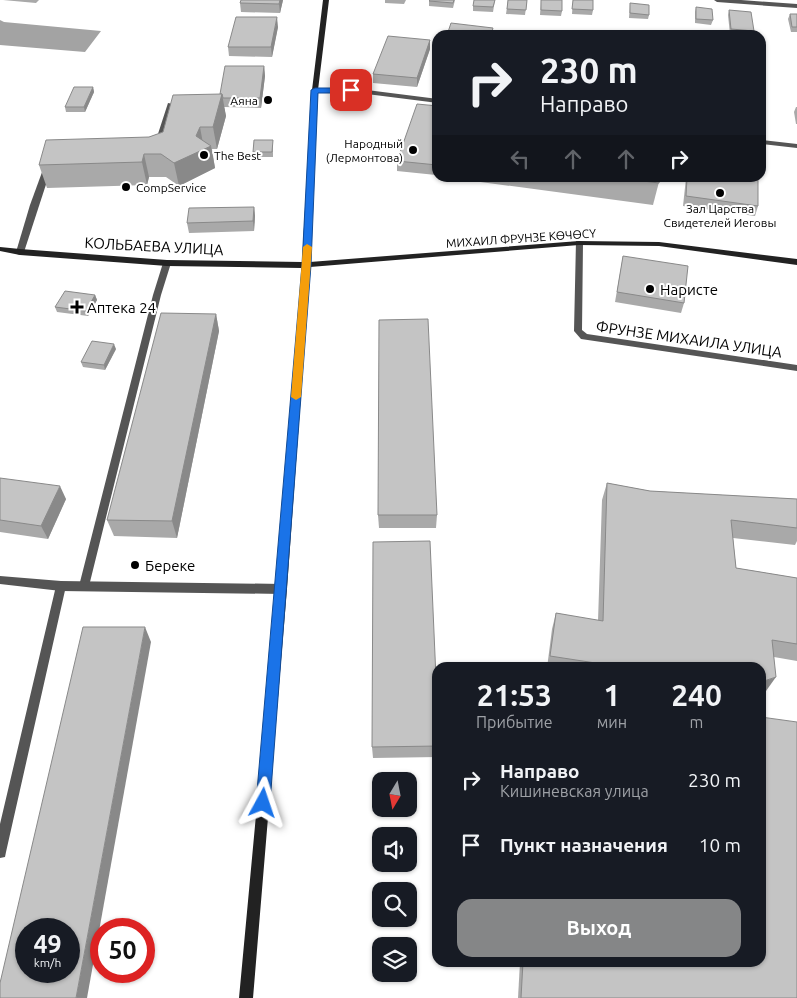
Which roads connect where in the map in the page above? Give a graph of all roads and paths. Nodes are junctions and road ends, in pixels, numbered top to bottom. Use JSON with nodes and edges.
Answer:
{"nodes":[{"id":1,"x":326,"y":0,"type":"edge"},
{"id":2,"x":717,"y":0,"type":"edge"},
{"id":3,"x":797,"y":6,"type":"edge"},
{"id":4,"x":315,"y":90,"type":"junction"},
{"id":5,"x":432,"y":100,"type":"edge"},
{"id":6,"x":170,"y":104,"type":"edge"},
{"id":7,"x":149,"y":142,"type":"edge"},
{"id":8,"x":766,"y":143,"type":"edge"},
{"id":9,"x":797,"y":146,"type":"edge"},
{"id":10,"x":51,"y":161,"type":"edge"},
{"id":11,"x":579,"y":243,"type":"junction"},
{"id":12,"x":0,"y":249,"type":"edge"},
{"id":13,"x":20,"y":252,"type":"junction"},
{"id":14,"x":797,"y":262,"type":"edge"},
{"id":15,"x":167,"y":263,"type":"junction"},
{"id":16,"x":306,"y":265,"type":"junction"},
{"id":17,"x":797,"y":368,"type":"edge"},
{"id":18,"x":0,"y":580,"type":"edge"},
{"id":19,"x":61,"y":586,"type":"junction"},
{"id":20,"x":84,"y":586,"type":"junction"},
{"id":21,"x":282,"y":589,"type":"junction"},
{"id":22,"x":0,"y":852,"type":"edge"},
{"id":23,"x":246,"y":998,"type":"edge"}],
"edges":[{"from":1,"to":4,"type":"main road"},
{"from":2,"to":3,"type":"street"},
{"from":4,"to":5,"type":"street"},
{"from":4,"to":16,"type":"main road"},
{"from":6,"to":7,"type":"street"},
{"from":8,"to":9,"type":"street"},
{"from":10,"to":13,"type":"street"},
{"from":11,"to":14,"type":"main road","name":"МИХАИЛ ФРУНЗЕ КӨЧӨСҮ"},
{"from":11,"to":16,"type":"main road","name":"МИХАИЛ ФРУНЗЕ КӨЧӨСҮ"},
{"from":11,"to":17,"type":"street","name":"ФРУНЗЕ МИХАИЛА УЛИЦА"},
{"from":12,"to":13,"type":"main road","name":"КОЛЬБАЕВА УЛИЦА"},
{"from":13,"to":15,"type":"main road","name":"КОЛЬБАЕВА УЛИЦА"},
{"from":15,"to":16,"type":"main road","name":"КОЛЬБАЕВА УЛИЦА"},
{"from":15,"to":20,"type":"street"},
{"from":16,"to":21,"type":"main road"},
{"from":18,"to":19,"type":"street"},
{"from":19,"to":20,"type":"street"},
{"from":19,"to":22,"type":"street"},
{"from":20,"to":21,"type":"street"},
{"from":21,"to":23,"type":"main road"}]}
